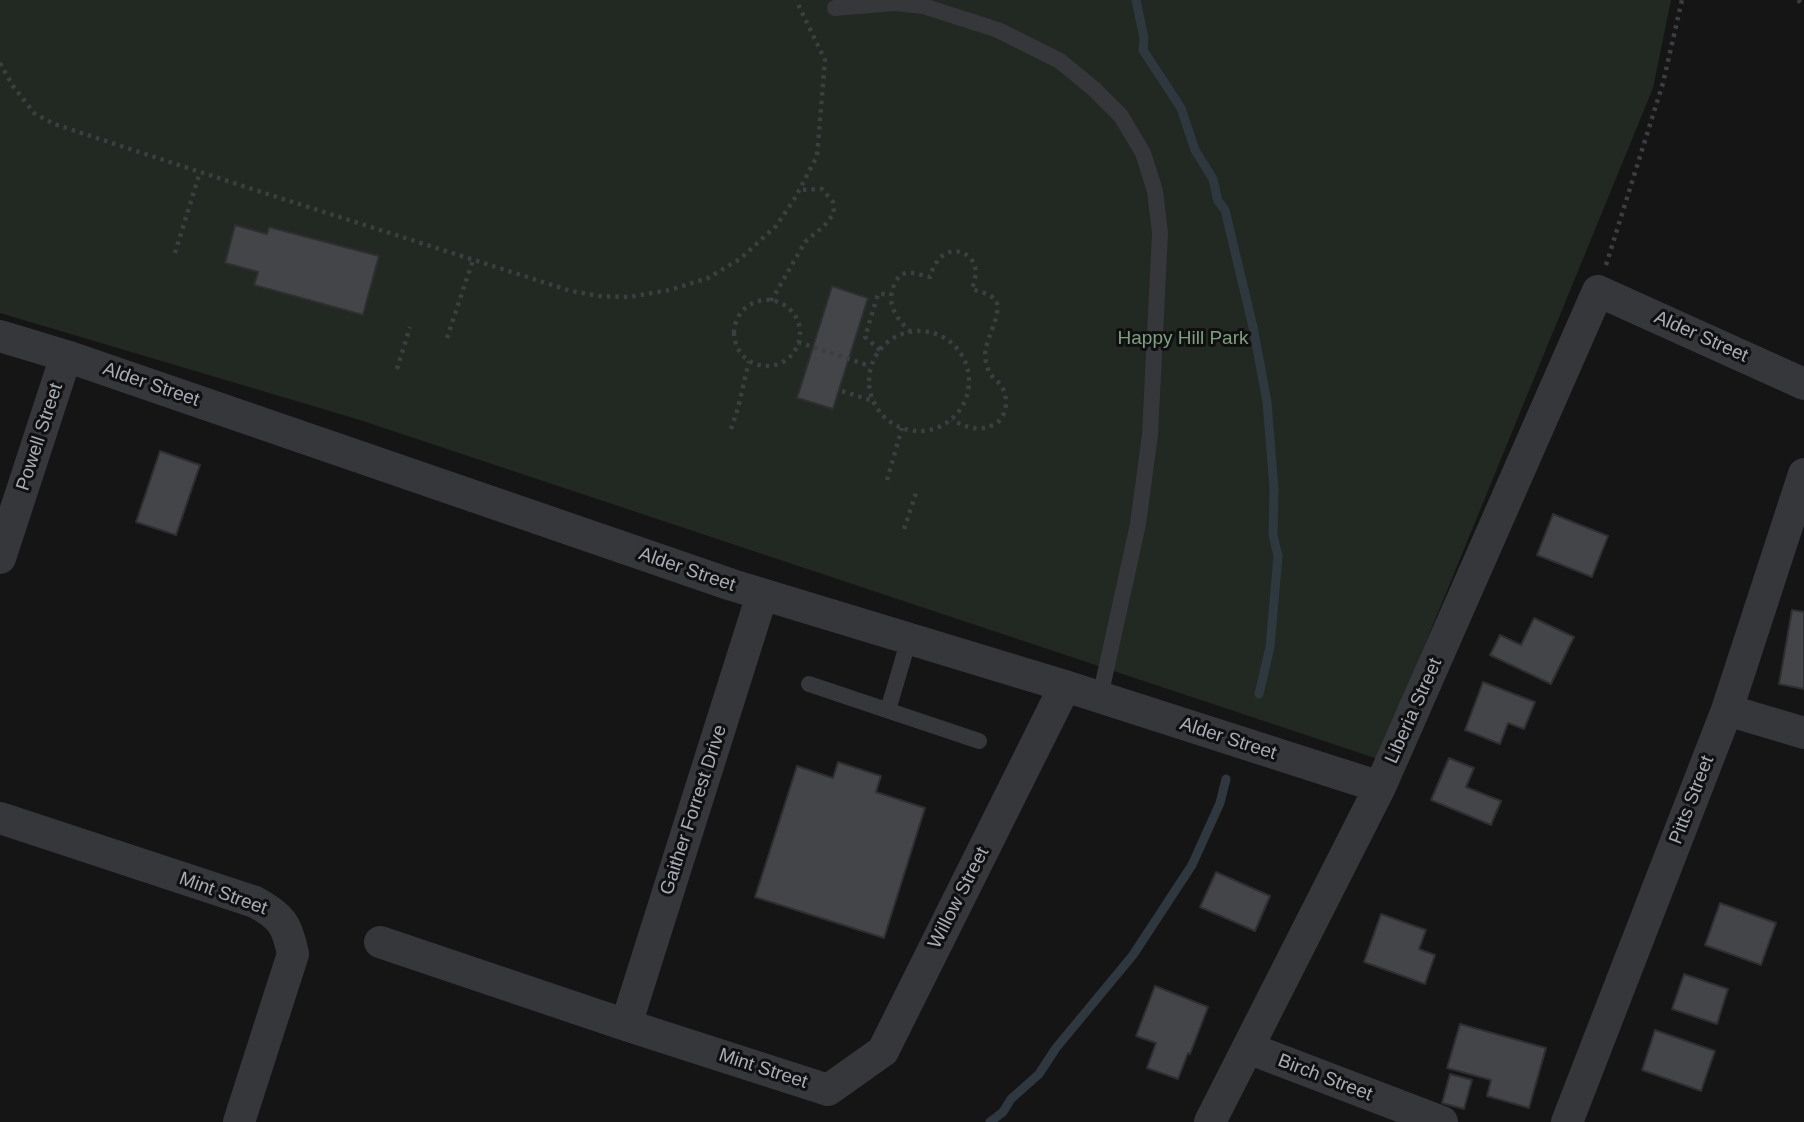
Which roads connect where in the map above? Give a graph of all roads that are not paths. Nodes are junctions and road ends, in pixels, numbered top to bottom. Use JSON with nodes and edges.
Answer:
{"nodes":[{"id":1,"x":835,"y":8,"type":"dead end"},
{"id":2,"x":1598,"y":291,"type":"joint"},
{"id":3,"x":0,"y":336,"type":"edge"},
{"id":4,"x":66,"y":356,"type":"junction"},
{"id":5,"x":1804,"y":384,"type":"edge"},
{"id":6,"x":1804,"y":474,"type":"edge"},
{"id":7,"x":0,"y":558,"type":"edge"},
{"id":8,"x":762,"y":595,"type":"junction"},
{"id":9,"x":909,"y":639,"type":"junction"},
{"id":10,"x":809,"y":684,"type":"dead end"},
{"id":11,"x":1065,"y":686,"type":"junction"},
{"id":12,"x":1100,"y":697,"type":"junction"},
{"id":13,"x":888,"y":710,"type":"junction"},
{"id":14,"x":1727,"y":710,"type":"junction"},
{"id":15,"x":1804,"y":733,"type":"edge"},
{"id":16,"x":979,"y":741,"type":"dead end"},
{"id":17,"x":1380,"y":787,"type":"junction"},
{"id":18,"x":0,"y":818,"type":"edge"},
{"id":19,"x":380,"y":942,"type":"dead end"},
{"id":20,"x":626,"y":1025,"type":"junction"},
{"id":21,"x":1248,"y":1048,"type":"junction"},
{"id":22,"x":828,"y":1090,"type":"joint"},
{"id":23,"x":239,"y":1122,"type":"edge"},
{"id":24,"x":1210,"y":1122,"type":"edge"},
{"id":25,"x":1442,"y":1122,"type":"edge"},
{"id":26,"x":1567,"y":1122,"type":"edge"}],
"edges":[{"from":1,"to":12,"type":"lane"},
{"from":2,"to":5,"type":"street","name":"Alder Street"},
{"from":2,"to":17,"type":"street","name":"Liberia Street"},
{"from":3,"to":4,"type":"street","name":"Alder Street"},
{"from":4,"to":7,"type":"street","name":"Powell Street"},
{"from":4,"to":8,"type":"street","name":"Alder Street"},
{"from":6,"to":14,"type":"street","name":"Pitts Street"},
{"from":8,"to":9,"type":"street","name":"Alder Street"},
{"from":8,"to":20,"type":"street","name":"Gaither Forrest Drive"},
{"from":9,"to":11,"type":"street","name":"Alder Street"},
{"from":9,"to":13,"type":"lane"},
{"from":10,"to":13,"type":"lane"},
{"from":11,"to":12,"type":"street","name":"Alder Street"},
{"from":11,"to":22,"type":"street","name":"Willow Street"},
{"from":12,"to":17,"type":"street","name":"Alder Street"},
{"from":13,"to":16,"type":"lane"},
{"from":14,"to":15,"type":"street"},
{"from":14,"to":26,"type":"street","name":"Pitts Street"},
{"from":17,"to":21,"type":"street","name":"Liberia Street"},
{"from":18,"to":23,"type":"street","name":"Mint Street"},
{"from":19,"to":20,"type":"street","name":"Mint Street"},
{"from":20,"to":22,"type":"street","name":"Mint Street"},
{"from":21,"to":24,"type":"street","name":"Liberia Street"},
{"from":21,"to":25,"type":"street","name":"Birch Street"}]}
